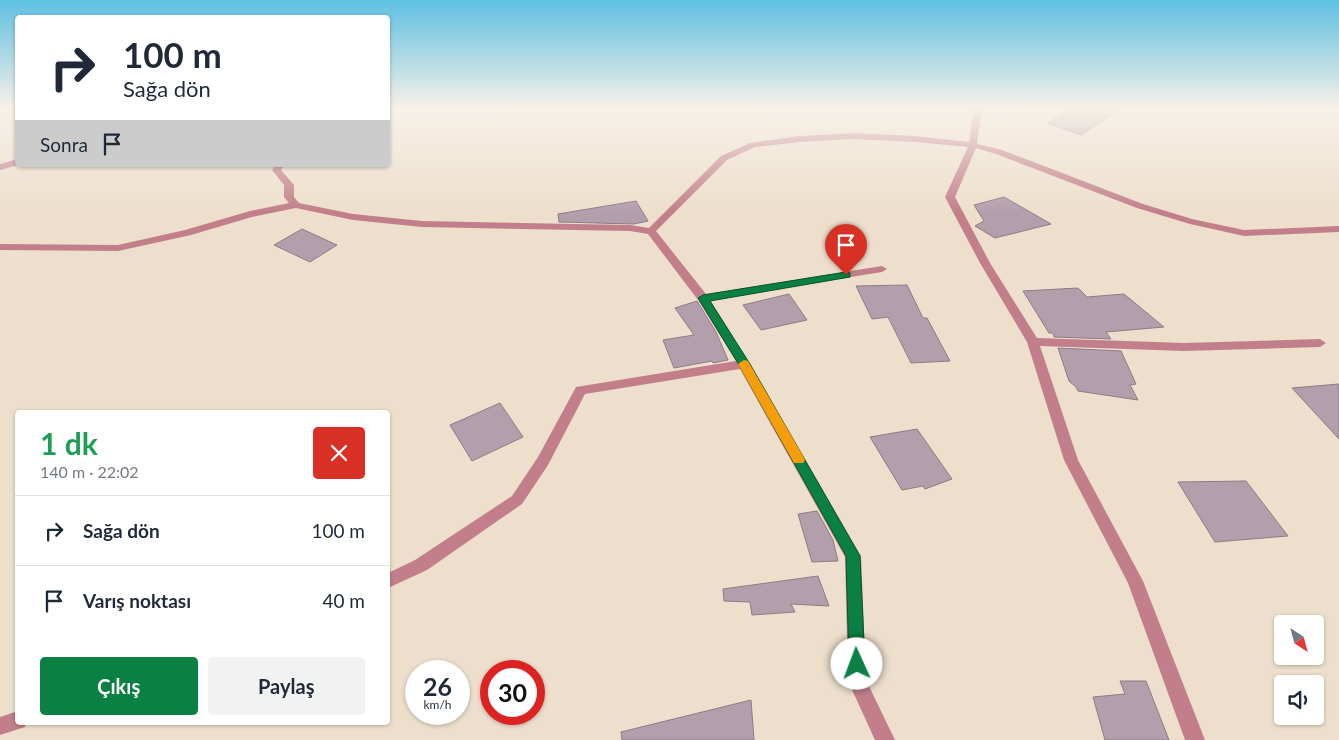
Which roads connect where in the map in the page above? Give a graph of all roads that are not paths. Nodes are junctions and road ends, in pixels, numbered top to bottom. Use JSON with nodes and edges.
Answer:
{"nodes":[{"id":1,"x":770,"y":143,"type":"edge"},
{"id":2,"x":949,"y":143,"type":"edge"},
{"id":3,"x":973,"y":145,"type":"junction"},
{"id":4,"x":15,"y":163,"type":"edge"},
{"id":5,"x":0,"y":166,"type":"edge"},
{"id":6,"x":279,"y":167,"type":"edge"},
{"id":7,"x":296,"y":205,"type":"junction"},
{"id":8,"x":1339,"y":229,"type":"edge"},
{"id":9,"x":651,"y":231,"type":"junction"},
{"id":10,"x":0,"y":247,"type":"edge"},
{"id":11,"x":882,"y":269,"type":"dead end"},
{"id":12,"x":703,"y":298,"type":"junction"},
{"id":13,"x":1032,"y":342,"type":"junction"},
{"id":14,"x":1320,"y":343,"type":"dead end"},
{"id":15,"x":744,"y":364,"type":"junction"},
{"id":16,"x":390,"y":580,"type":"edge"},
{"id":17,"x":15,"y":721,"type":"edge"},
{"id":18,"x":0,"y":726,"type":"edge"},
{"id":19,"x":885,"y":740,"type":"edge"},
{"id":20,"x":1195,"y":740,"type":"edge"}],
"edges":[{"from":1,"to":9,"type":"street"},
{"from":2,"to":3,"type":"street"},
{"from":3,"to":8,"type":"street"},
{"from":3,"to":13,"type":"street"},
{"from":4,"to":5,"type":"street"},
{"from":6,"to":7,"type":"street"},
{"from":7,"to":9,"type":"street"},
{"from":7,"to":10,"type":"street"},
{"from":9,"to":12,"type":"street"},
{"from":11,"to":12,"type":"street"},
{"from":12,"to":15,"type":"street"},
{"from":13,"to":14,"type":"street"},
{"from":13,"to":20,"type":"street"},
{"from":15,"to":16,"type":"street"},
{"from":15,"to":19,"type":"street"},
{"from":17,"to":18,"type":"street"}]}
